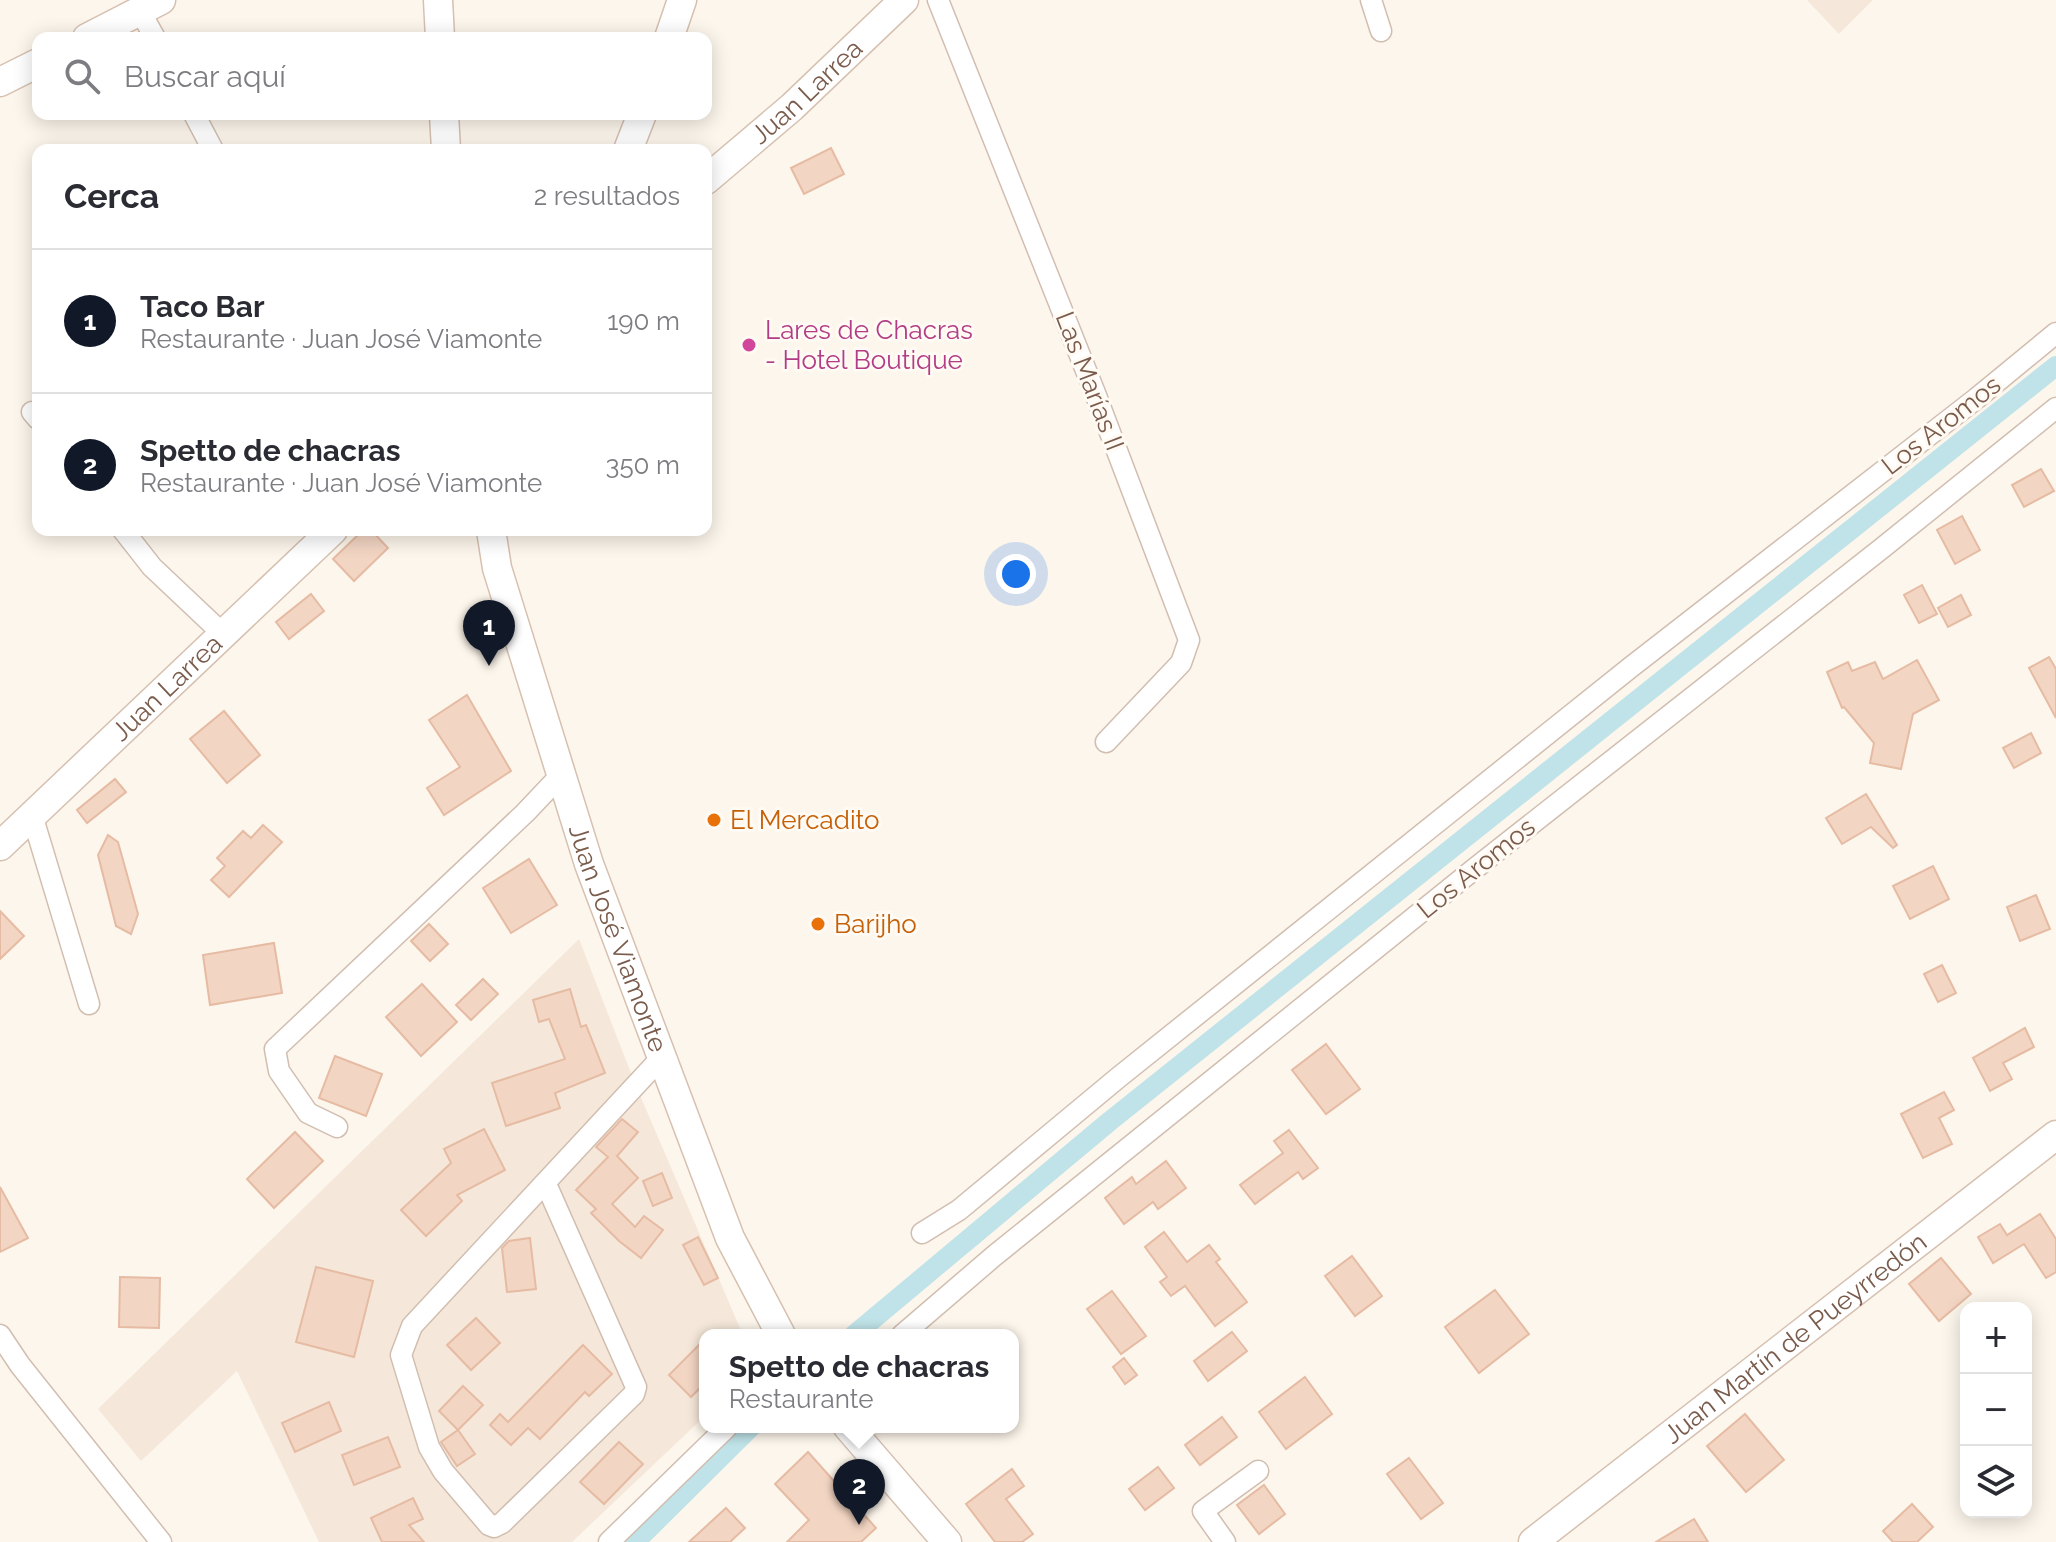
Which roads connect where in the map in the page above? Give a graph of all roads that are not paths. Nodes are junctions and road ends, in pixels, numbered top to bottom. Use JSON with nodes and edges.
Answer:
{"nodes":[{"id":1,"x":438,"y":0,"type":"edge"},
{"id":2,"x":682,"y":0,"type":"edge"},
{"id":3,"x":904,"y":0,"type":"edge"},
{"id":4,"x":938,"y":0,"type":"edge"},
{"id":5,"x":1371,"y":0,"type":"edge"},
{"id":6,"x":151,"y":5,"type":"edge"},
{"id":7,"x":1381,"y":31,"type":"dead end"},
{"id":8,"x":99,"y":32,"type":"edge"},
{"id":9,"x":154,"y":32,"type":"edge"},
{"id":10,"x":440,"y":32,"type":"edge"},
{"id":11,"x":671,"y":32,"type":"edge"},
{"id":12,"x":32,"y":66,"type":"edge"},
{"id":13,"x":0,"y":82,"type":"edge"},
{"id":14,"x":197,"y":120,"type":"edge"},
{"id":15,"x":444,"y":120,"type":"edge"},
{"id":16,"x":640,"y":120,"type":"edge"},
{"id":17,"x":210,"y":144,"type":"edge"},
{"id":18,"x":446,"y":144,"type":"edge"},
{"id":19,"x":630,"y":144,"type":"edge"},
{"id":20,"x":712,"y":175,"type":"edge"},
{"id":21,"x":2056,"y":333,"type":"edge"},
{"id":22,"x":2056,"y":408,"type":"edge"},
{"id":23,"x":128,"y":536,"type":"edge"},
{"id":24,"x":327,"y":536,"type":"edge"},
{"id":25,"x":492,"y":536,"type":"edge"},
{"id":26,"x":223,"y":634,"type":"junction"},
{"id":27,"x":1106,"y":742,"type":"dead end"},
{"id":28,"x":561,"y":775,"type":"junction"},
{"id":29,"x":32,"y":815,"type":"junction"},
{"id":30,"x":0,"y":846,"type":"edge"},
{"id":31,"x":89,"y":1004,"type":"dead end"},
{"id":32,"x":661,"y":1058,"type":"junction"},
{"id":33,"x":337,"y":1127,"type":"dead end"},
{"id":34,"x":2056,"y":1135,"type":"edge"},
{"id":35,"x":546,"y":1184,"type":"junction"},
{"id":36,"x":922,"y":1233,"type":"dead end"},
{"id":37,"x":778,"y":1329,"type":"edge"},
{"id":38,"x":909,"y":1329,"type":"edge"},
{"id":39,"x":0,"y":1335,"type":"edge"},
{"id":40,"x":721,"y":1433,"type":"edge"},
{"id":41,"x":853,"y":1433,"type":"edge"},
{"id":42,"x":1258,"y":1471,"type":"dead end"},
{"id":43,"x":161,"y":1542,"type":"edge"},
{"id":44,"x":609,"y":1542,"type":"edge"},
{"id":45,"x":947,"y":1542,"type":"edge"},
{"id":46,"x":1225,"y":1542,"type":"edge"},
{"id":47,"x":1533,"y":1542,"type":"edge"}],
"edges":[{"from":1,"to":10,"type":"main road"},
{"from":2,"to":11,"type":"main road"},
{"from":3,"to":20,"type":"main road","name":"Juan Larrea"},
{"from":4,"to":27,"type":"street","name":"Las Marías II"},
{"from":5,"to":7,"type":"street"},
{"from":6,"to":8,"type":"main road"},
{"from":6,"to":9,"type":"street"},
{"from":12,"to":13,"type":"main road"},
{"from":14,"to":17,"type":"street"},
{"from":15,"to":18,"type":"main road"},
{"from":16,"to":19,"type":"main road"},
{"from":21,"to":36,"type":"street","name":"Los Aromos"},
{"from":22,"to":38,"type":"street","name":"Los Aromos"},
{"from":23,"to":26,"type":"street"},
{"from":24,"to":26,"type":"main road","name":"Juan Larrea"},
{"from":25,"to":28,"type":"main road","name":"Juan José Viamonte"},
{"from":26,"to":29,"type":"main road","name":"Juan Larrea"},
{"from":28,"to":32,"type":"main road","name":"Juan José Viamonte"},
{"from":28,"to":33,"type":"street"},
{"from":29,"to":30,"type":"main road","name":"Juan Larrea"},
{"from":29,"to":31,"type":"street"},
{"from":32,"to":35,"type":"street"},
{"from":32,"to":37,"type":"main road","name":"Juan José Viamonte"},
{"from":34,"to":47,"type":"main road","name":"Juan Martín de Pueyrredón"},
{"from":35,"to":35,"type":"street"},
{"from":39,"to":43,"type":"street"},
{"from":40,"to":44,"type":"street"},
{"from":41,"to":45,"type":"main road"},
{"from":42,"to":46,"type":"street"}]}
